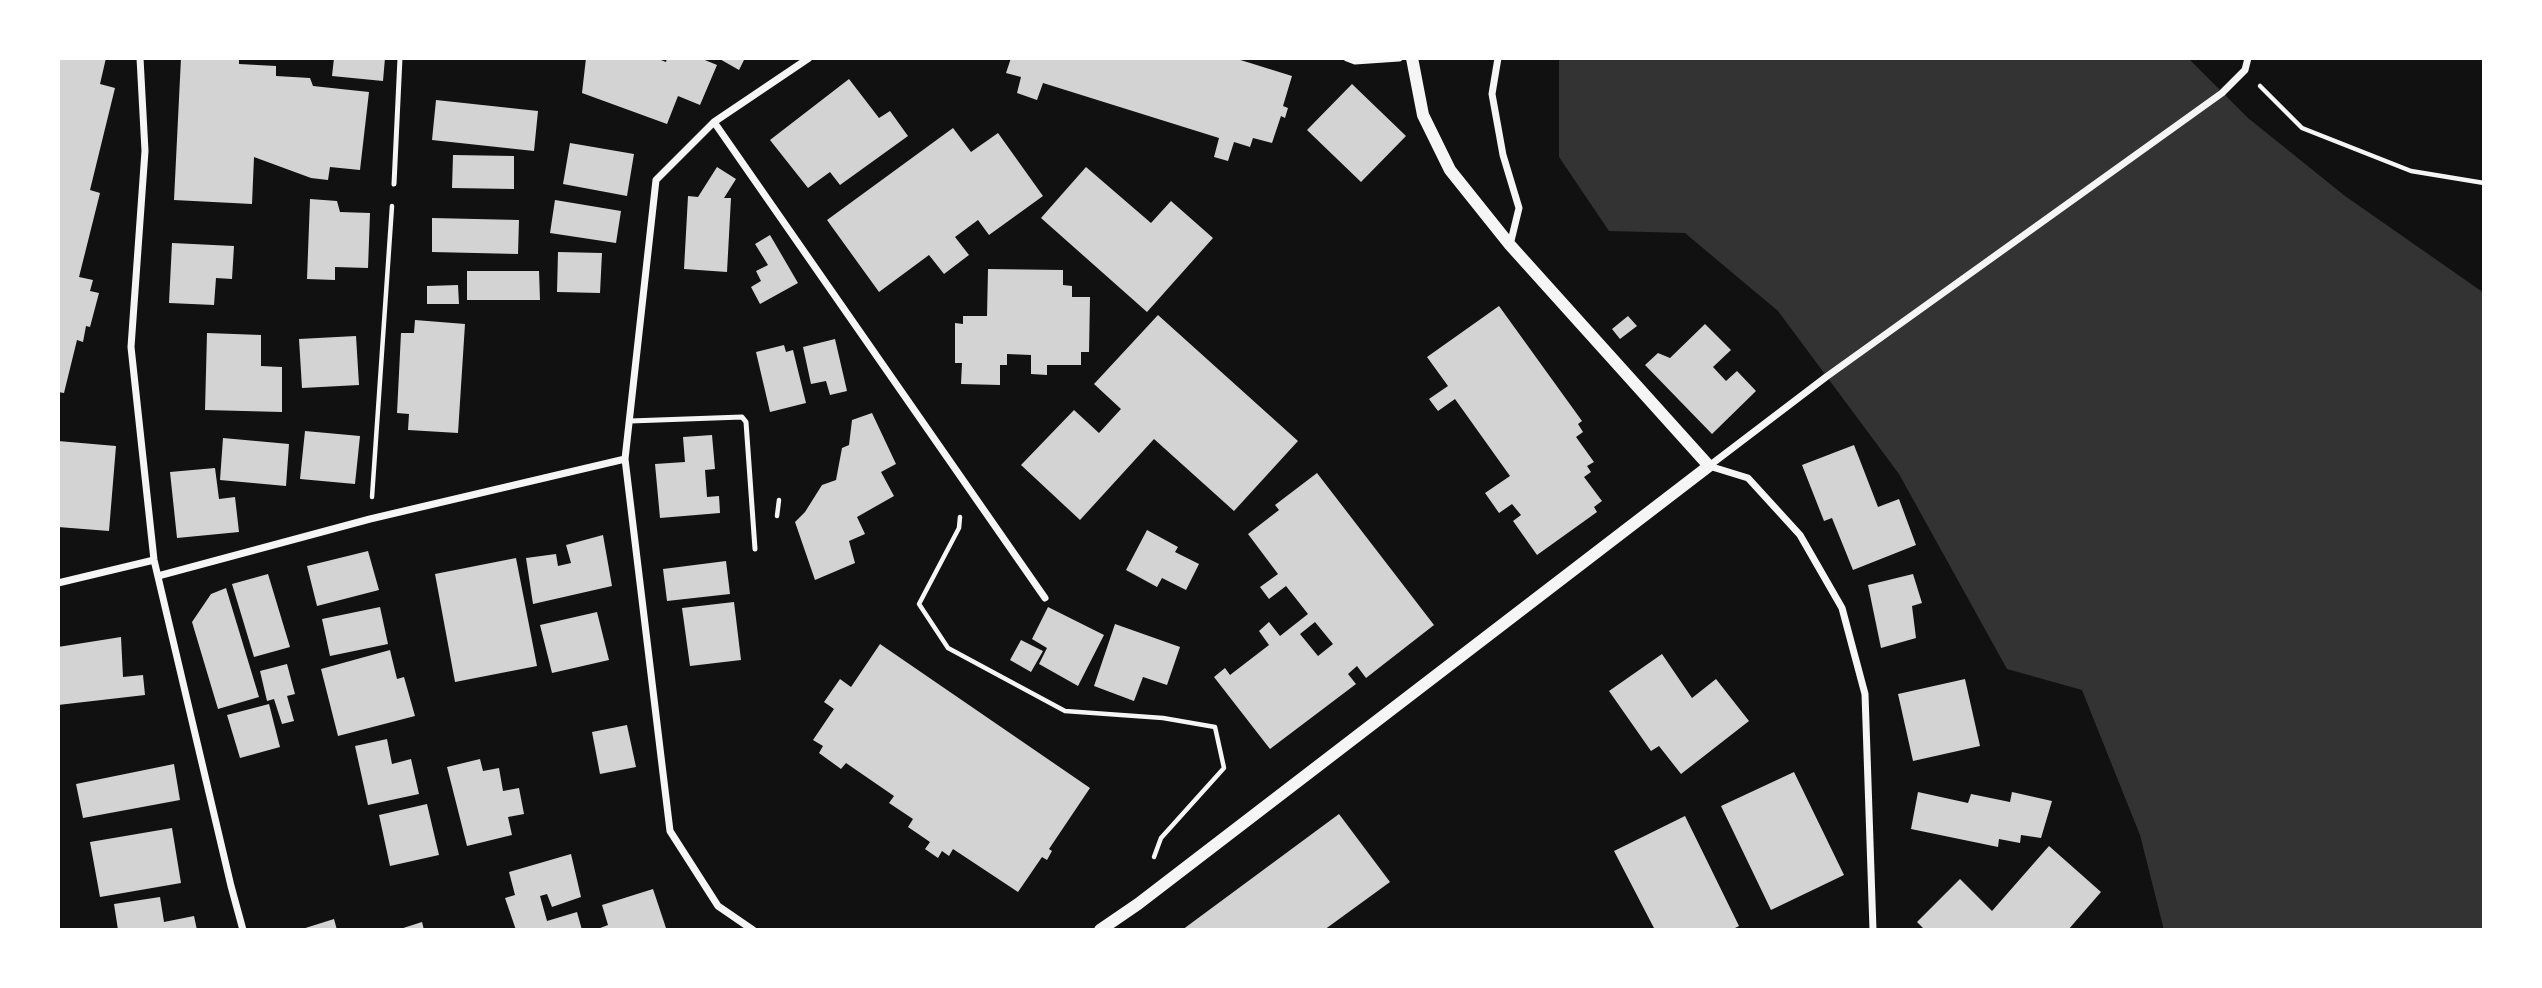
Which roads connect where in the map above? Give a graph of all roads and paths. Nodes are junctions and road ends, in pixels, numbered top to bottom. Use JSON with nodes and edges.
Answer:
{"nodes":[{"id":1,"x":140,"y":58,"type":"edge"},
{"id":2,"x":400,"y":58,"type":"edge"},
{"id":3,"x":809,"y":58,"type":"edge"},
{"id":4,"x":1347,"y":58,"type":"edge"},
{"id":5,"x":1399,"y":58,"type":"edge"},
{"id":6,"x":1412,"y":58,"type":"edge"},
{"id":7,"x":1498,"y":58,"type":"edge"},
{"id":8,"x":2248,"y":58,"type":"edge"},
{"id":9,"x":2245,"y":70,"type":"junction"},
{"id":10,"x":714,"y":122,"type":"junction"},
{"id":11,"x":2484,"y":183,"type":"edge"},
{"id":12,"x":394,"y":184,"type":"joint"},
{"id":13,"x":1510,"y":244,"type":"junction"},
{"id":14,"x":630,"y":421,"type":"junction"},
{"id":15,"x":625,"y":459,"type":"junction"},
{"id":16,"x":1709,"y":466,"type":"junction"},
{"id":17,"x":964,"y":482,"type":"junction"},
{"id":18,"x":370,"y":519,"type":"junction"},
{"id":19,"x":755,"y":549,"type":"dead end"},
{"id":20,"x":154,"y":560,"type":"junction"},
{"id":21,"x":158,"y":576,"type":"junction"},
{"id":22,"x":58,"y":583,"type":"edge"},
{"id":23,"x":1045,"y":598,"type":"dead end"},
{"id":24,"x":1138,"y":904,"type":"junction"},
{"id":25,"x":243,"y":930,"type":"edge"},
{"id":26,"x":753,"y":930,"type":"edge"},
{"id":27,"x":1100,"y":930,"type":"edge"},
{"id":28,"x":1873,"y":930,"type":"edge"}],
"edges":[{"from":1,"to":20,"type":"street"},
{"from":2,"to":12,"type":"lane"},
{"from":3,"to":10,"type":"street"},
{"from":4,"to":5,"type":"street"},
{"from":6,"to":13,"type":"street"},
{"from":7,"to":13,"type":"street"},
{"from":8,"to":9,"type":"street"},
{"from":9,"to":11,"type":"path"},
{"from":9,"to":16,"type":"street"},
{"from":10,"to":14,"type":"street"},
{"from":10,"to":17,"type":"street"},
{"from":12,"to":18,"type":"path"},
{"from":13,"to":16,"type":"street"},
{"from":14,"to":15,"type":"street"},
{"from":14,"to":19,"type":"lane"},
{"from":15,"to":18,"type":"street"},
{"from":15,"to":26,"type":"street"},
{"from":16,"to":24,"type":"street"},
{"from":16,"to":28,"type":"street"},
{"from":17,"to":23,"type":"street"},
{"from":17,"to":24,"type":"path"},
{"from":18,"to":21,"type":"street"},
{"from":20,"to":21,"type":"street"},
{"from":20,"to":22,"type":"street"},
{"from":21,"to":25,"type":"street"},
{"from":24,"to":27,"type":"street"}]}
